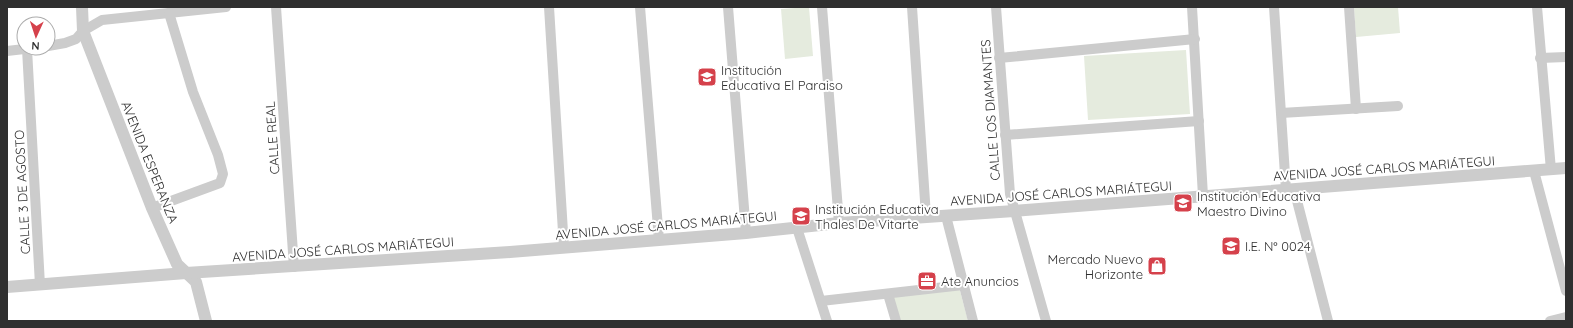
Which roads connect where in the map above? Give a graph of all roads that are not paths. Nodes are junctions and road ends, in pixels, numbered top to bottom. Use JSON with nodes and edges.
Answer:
{"nodes":[{"id":1,"x":82,"y":7,"type":"edge"},
{"id":2,"x":226,"y":7,"type":"edge"},
{"id":3,"x":276,"y":7,"type":"edge"},
{"id":4,"x":549,"y":7,"type":"edge"},
{"id":5,"x":640,"y":7,"type":"edge"},
{"id":6,"x":728,"y":7,"type":"edge"},
{"id":7,"x":822,"y":7,"type":"edge"},
{"id":8,"x":912,"y":7,"type":"edge"},
{"id":9,"x":996,"y":7,"type":"edge"},
{"id":10,"x":1192,"y":7,"type":"edge"},
{"id":11,"x":1274,"y":7,"type":"edge"},
{"id":12,"x":1349,"y":7,"type":"edge"},
{"id":13,"x":1537,"y":7,"type":"edge"},
{"id":14,"x":169,"y":13,"type":"junction"},
{"id":15,"x":83,"y":31,"type":"junction"},
{"id":16,"x":1195,"y":39,"type":"junction"},
{"id":17,"x":56,"y":45,"type":"edge"},
{"id":18,"x":30,"y":56,"type":"edge"},
{"id":19,"x":1566,"y":57,"type":"edge"},
{"id":20,"x":999,"y":58,"type":"junction"},
{"id":21,"x":1540,"y":58,"type":"junction"},
{"id":22,"x":1398,"y":106,"type":"dead end"},
{"id":23,"x":1356,"y":109,"type":"junction"},
{"id":24,"x":1281,"y":113,"type":"junction"},
{"id":25,"x":1199,"y":121,"type":"junction"},
{"id":26,"x":1005,"y":135,"type":"junction"},
{"id":27,"x":1566,"y":168,"type":"edge"},
{"id":28,"x":1551,"y":170,"type":"junction"},
{"id":29,"x":1534,"y":171,"type":"junction"},
{"id":30,"x":1290,"y":190,"type":"junction"},
{"id":31,"x":1203,"y":196,"type":"junction"},
{"id":32,"x":152,"y":208,"type":"junction"},
{"id":33,"x":1014,"y":211,"type":"junction"},
{"id":34,"x":926,"y":216,"type":"junction"},
{"id":35,"x":946,"y":216,"type":"junction"},
{"id":36,"x":839,"y":223,"type":"junction"},
{"id":37,"x":797,"y":228,"type":"junction"},
{"id":38,"x":746,"y":233,"type":"junction"},
{"id":39,"x":659,"y":240,"type":"junction"},
{"id":40,"x":564,"y":248,"type":"junction"},
{"id":41,"x":294,"y":267,"type":"junction"},
{"id":42,"x":186,"y":273,"type":"junction"},
{"id":43,"x":40,"y":285,"type":"junction"},
{"id":44,"x":963,"y":285,"type":"junction"},
{"id":45,"x":7,"y":287,"type":"edge"},
{"id":46,"x":1566,"y":291,"type":"edge"},
{"id":47,"x":888,"y":294,"type":"junction"},
{"id":48,"x":821,"y":301,"type":"junction"},
{"id":49,"x":1566,"y":317,"type":"edge"},
{"id":50,"x":206,"y":321,"type":"edge"},
{"id":51,"x":826,"y":321,"type":"edge"},
{"id":52,"x":896,"y":321,"type":"edge"},
{"id":53,"x":973,"y":321,"type":"edge"},
{"id":54,"x":1046,"y":321,"type":"edge"},
{"id":55,"x":1328,"y":321,"type":"edge"},
{"id":56,"x":1550,"y":321,"type":"edge"}],
"edges":[{"from":1,"to":15,"type":"street","name":"AVENIDA ESPERANZA"},
{"from":2,"to":14,"type":"street"},
{"from":3,"to":41,"type":"street","name":"CALLE REAL"},
{"from":4,"to":40,"type":"street"},
{"from":5,"to":39,"type":"street"},
{"from":6,"to":38,"type":"street"},
{"from":7,"to":36,"type":"street"},
{"from":8,"to":34,"type":"street"},
{"from":9,"to":20,"type":"street","name":"CALLE LOS DIAMANTES"},
{"from":10,"to":16,"type":"street"},
{"from":11,"to":24,"type":"street"},
{"from":12,"to":23,"type":"street"},
{"from":13,"to":21,"type":"street"},
{"from":14,"to":15,"type":"street"},
{"from":14,"to":32,"type":"street"},
{"from":15,"to":17,"type":"street"},
{"from":15,"to":32,"type":"street","name":"AVENIDA ESPERANZA"},
{"from":16,"to":20,"type":"street"},
{"from":16,"to":25,"type":"street"},
{"from":18,"to":43,"type":"street","name":"CALLE 3 DE AGOSTO"},
{"from":19,"to":21,"type":"street"},
{"from":20,"to":26,"type":"street","name":"CALLE LOS DIAMANTES"},
{"from":21,"to":28,"type":"street"},
{"from":22,"to":23,"type":"street"},
{"from":23,"to":24,"type":"street"},
{"from":24,"to":30,"type":"street"},
{"from":25,"to":26,"type":"street"},
{"from":25,"to":31,"type":"street"},
{"from":26,"to":33,"type":"street","name":"CALLE LOS DIAMANTES"},
{"from":27,"to":28,"type":"street","name":"AVENIDA JOSÉ CARLOS MARIÁTEGUI"},
{"from":28,"to":29,"type":"street","name":"AVENIDA JOSÉ CARLOS MARIÁTEGUI"},
{"from":29,"to":30,"type":"street","name":"AVENIDA JOSÉ CARLOS MARIÁTEGUI"},
{"from":29,"to":46,"type":"street"},
{"from":30,"to":31,"type":"street","name":"AVENIDA JOSÉ CARLOS MARIÁTEGUI"},
{"from":30,"to":55,"type":"street"},
{"from":31,"to":33,"type":"street","name":"AVENIDA JOSÉ CARLOS MARIÁTEGUI"},
{"from":32,"to":42,"type":"street","name":"AVENIDA ESPERANZA"},
{"from":33,"to":35,"type":"street","name":"AVENIDA JOSÉ CARLOS MARIÁTEGUI"},
{"from":33,"to":54,"type":"street","name":"CALLE LOS DIAMANTES"},
{"from":34,"to":35,"type":"street","name":"AVENIDA JOSÉ CARLOS MARIÁTEGUI"},
{"from":34,"to":36,"type":"street","name":"AVENIDA JOSÉ CARLOS MARIÁTEGUI"},
{"from":35,"to":44,"type":"street"},
{"from":36,"to":37,"type":"street","name":"AVENIDA JOSÉ CARLOS MARIÁTEGUI"},
{"from":37,"to":38,"type":"street","name":"AVENIDA JOSÉ CARLOS MARIÁTEGUI"},
{"from":37,"to":48,"type":"street"},
{"from":38,"to":39,"type":"street","name":"AVENIDA JOSÉ CARLOS MARIÁTEGUI"},
{"from":39,"to":40,"type":"street","name":"AVENIDA JOSÉ CARLOS MARIÁTEGUI"},
{"from":40,"to":41,"type":"street","name":"AVENIDA JOSÉ CARLOS MARIÁTEGUI"},
{"from":41,"to":42,"type":"street","name":"AVENIDA JOSÉ CARLOS MARIÁTEGUI"},
{"from":42,"to":43,"type":"street","name":"AVENIDA JOSÉ CARLOS MARIÁTEGUI"},
{"from":42,"to":50,"type":"street","name":"AVENIDA ESPERANZA"},
{"from":43,"to":45,"type":"street","name":"AVENIDA JOSÉ CARLOS MARIÁTEGUI"},
{"from":44,"to":47,"type":"street"},
{"from":44,"to":53,"type":"street"},
{"from":47,"to":48,"type":"street"},
{"from":47,"to":52,"type":"street"},
{"from":48,"to":51,"type":"street"},
{"from":49,"to":56,"type":"street"}]}
